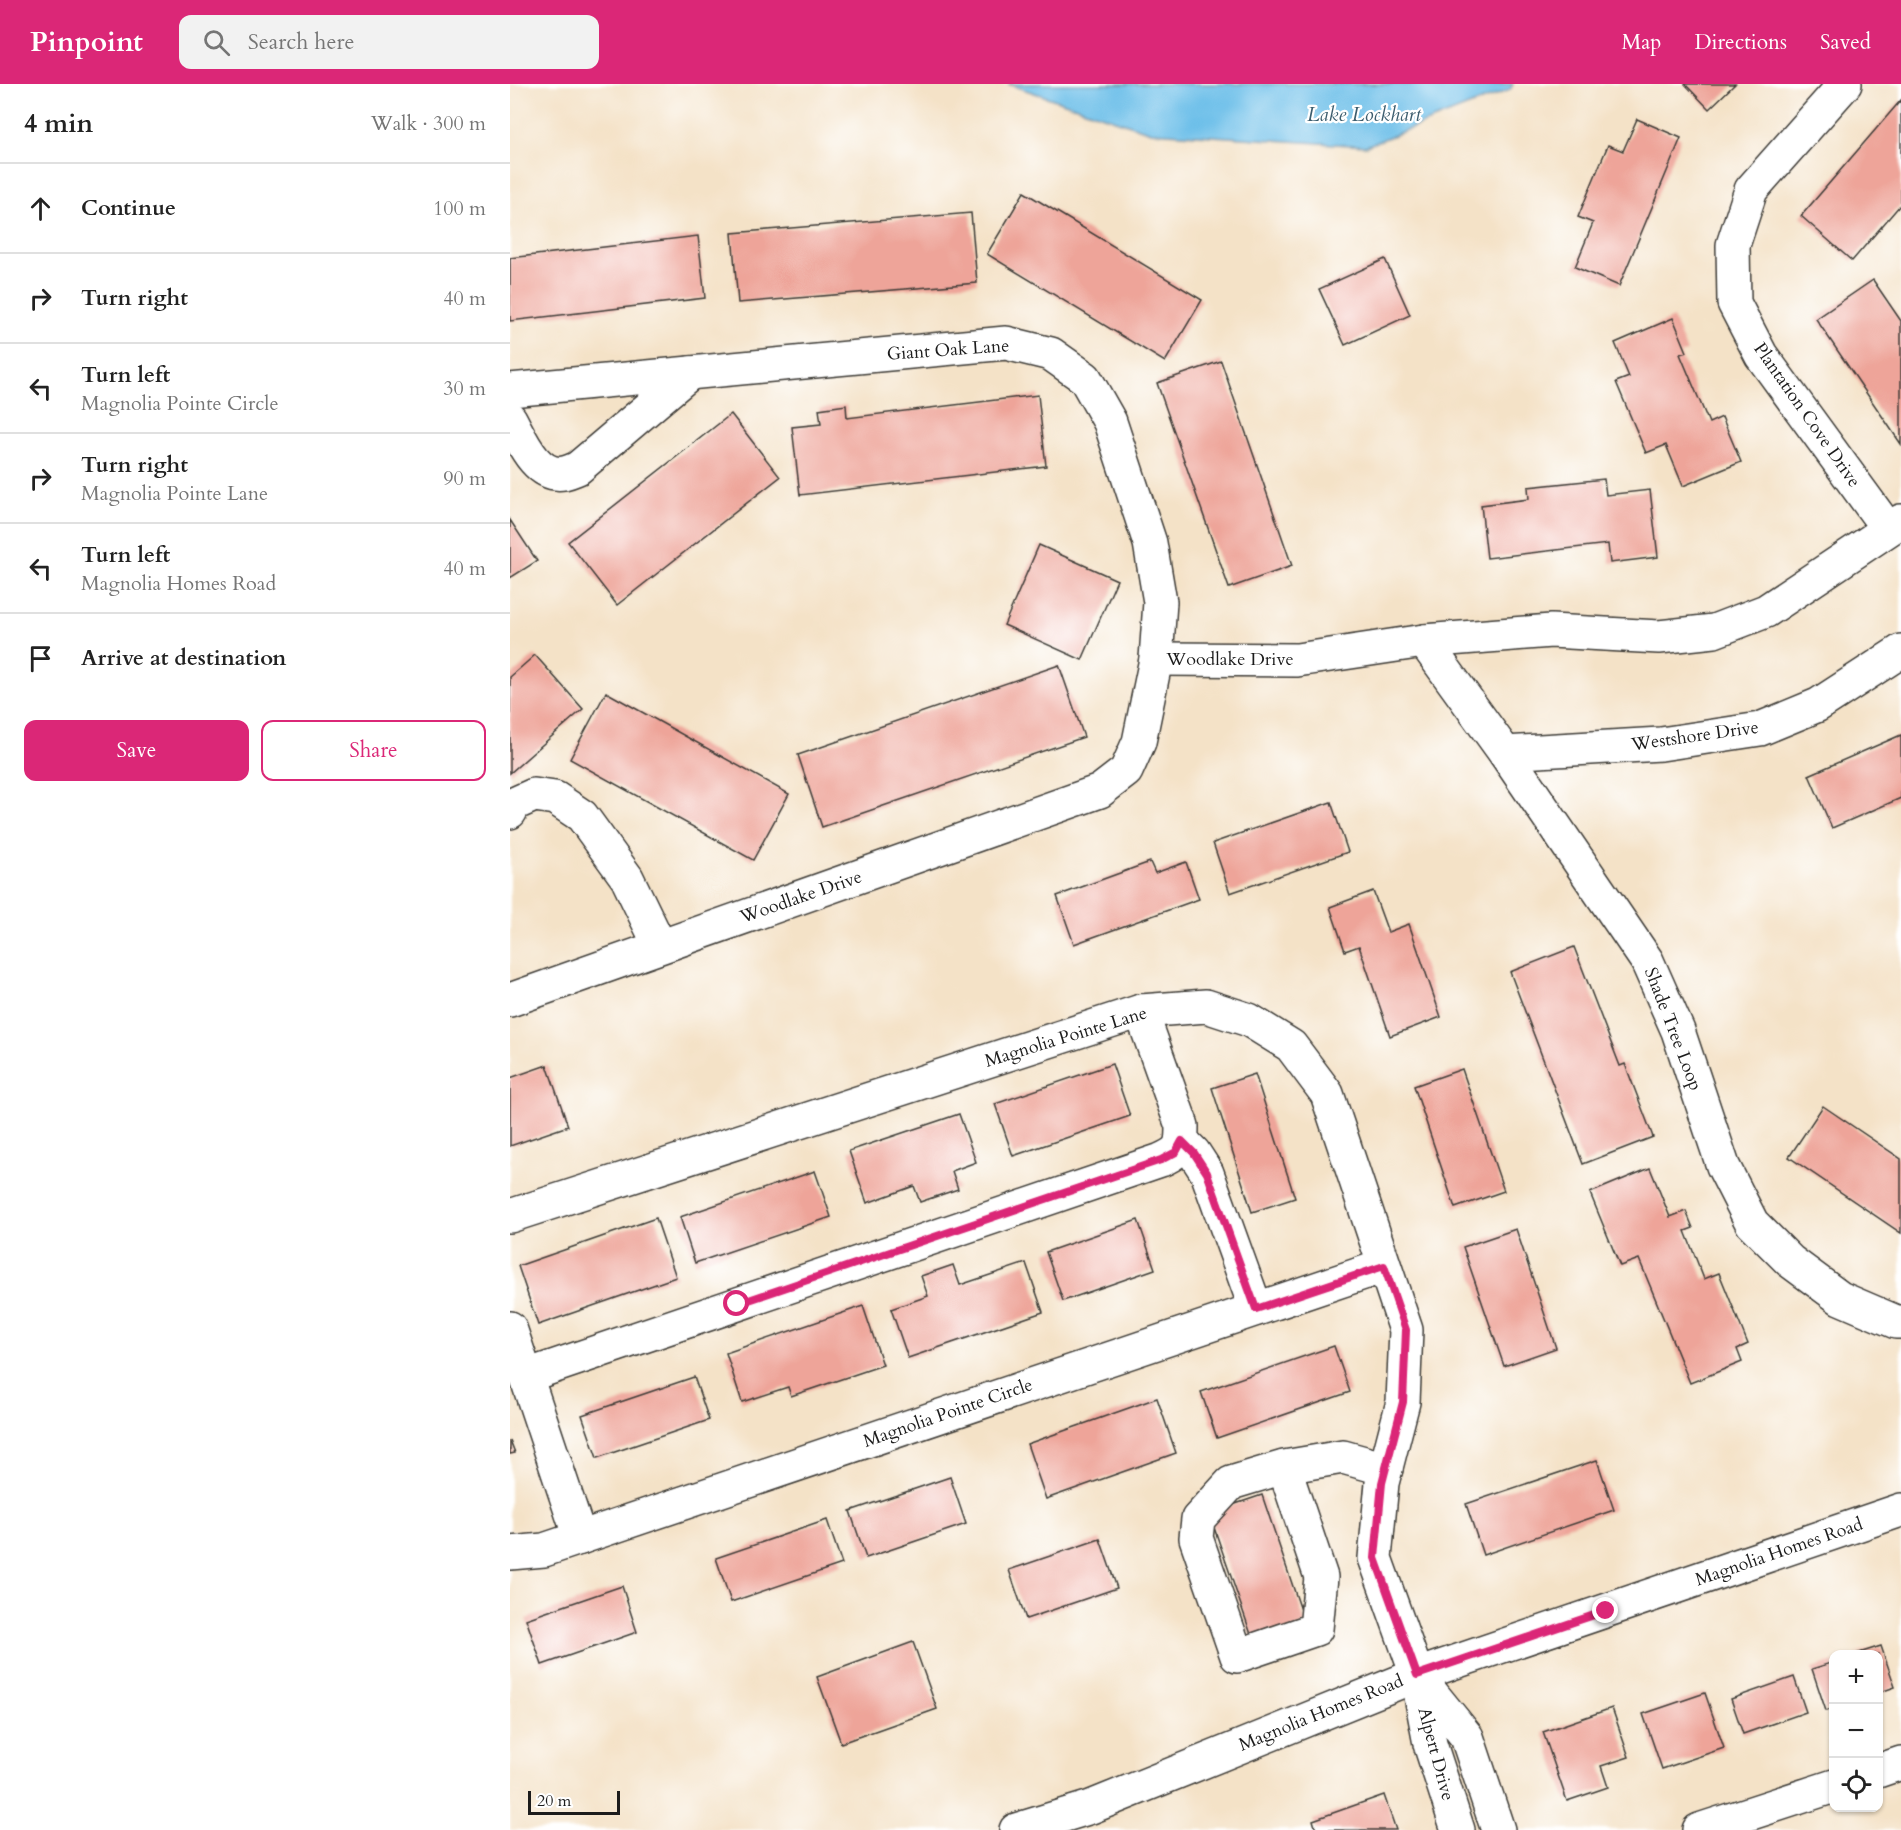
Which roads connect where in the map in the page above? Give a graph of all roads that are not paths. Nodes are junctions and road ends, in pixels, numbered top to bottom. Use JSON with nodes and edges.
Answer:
{"nodes":[{"id":1,"x":1845,"y":84,"type":"edge"},
{"id":2,"x":690,"y":373,"type":"junction"},
{"id":3,"x":510,"y":390,"type":"edge"},
{"id":4,"x":510,"y":419,"type":"edge"},
{"id":5,"x":1894,"y":525,"type":"edge"},
{"id":6,"x":1424,"y":641,"type":"junction"},
{"id":7,"x":1901,"y":651,"type":"edge"},
{"id":8,"x":1156,"y":659,"type":"junction"},
{"id":9,"x":1506,"y":753,"type":"junction"},
{"id":10,"x":510,"y":812,"type":"edge"},
{"id":11,"x":660,"y":946,"type":"junction"},
{"id":12,"x":510,"y":1000,"type":"edge"},
{"id":13,"x":1141,"y":1011,"type":"junction"},
{"id":14,"x":1182,"y":1141,"type":"junction"},
{"id":15,"x":510,"y":1216,"type":"edge"},
{"id":16,"x":1384,"y":1266,"type":"junction"},
{"id":17,"x":1256,"y":1309,"type":"junction"},
{"id":18,"x":1901,"y":1322,"type":"edge"},
{"id":19,"x":510,"y":1328,"type":"edge"},
{"id":20,"x":526,"y":1376,"type":"junction"},
{"id":21,"x":1284,"y":1467,"type":"junction"},
{"id":22,"x":1386,"y":1470,"type":"junction"},
{"id":23,"x":1901,"y":1510,"type":"edge"},
{"id":24,"x":580,"y":1538,"type":"junction"},
{"id":25,"x":510,"y":1553,"type":"edge"},
{"id":26,"x":1417,"y":1675,"type":"junction"},
{"id":27,"x":1901,"y":1763,"type":"edge"},
{"id":28,"x":1883,"y":1769,"type":"edge"},
{"id":29,"x":1829,"y":1787,"type":"edge"},
{"id":30,"x":1016,"y":1830,"type":"edge"},
{"id":31,"x":1458,"y":1830,"type":"edge"},
{"id":32,"x":1498,"y":1830,"type":"edge"},
{"id":33,"x":1699,"y":1830,"type":"edge"}],
"edges":[{"from":1,"to":5,"type":"street","name":"Plantation Cove Drive"},
{"from":2,"to":3,"type":"street","name":"Giant Oak Lane"},
{"from":2,"to":4,"type":"street"},
{"from":2,"to":8,"type":"street","name":"Giant Oak Lane"},
{"from":5,"to":6,"type":"street","name":"Woodlake Drive"},
{"from":6,"to":8,"type":"street","name":"Woodlake Drive"},
{"from":6,"to":9,"type":"street","name":"Shade Tree Loop"},
{"from":7,"to":9,"type":"street","name":"Westshore Drive"},
{"from":8,"to":11,"type":"street","name":"Woodlake Drive"},
{"from":9,"to":18,"type":"street","name":"Shade Tree Loop"},
{"from":10,"to":11,"type":"street"},
{"from":11,"to":12,"type":"street","name":"Woodlake Drive"},
{"from":13,"to":14,"type":"street"},
{"from":13,"to":15,"type":"street","name":"Magnolia Pointe Lane"},
{"from":13,"to":16,"type":"street","name":"Magnolia Pointe Lane"},
{"from":14,"to":17,"type":"street"},
{"from":14,"to":20,"type":"street"},
{"from":16,"to":17,"type":"street","name":"Magnolia Pointe Circle"},
{"from":16,"to":22,"type":"street","name":"Magnolia Pointe Lane"},
{"from":17,"to":24,"type":"street","name":"Magnolia Pointe Circle"},
{"from":19,"to":20,"type":"street"},
{"from":20,"to":24,"type":"street"},
{"from":21,"to":21,"type":"street"},
{"from":21,"to":22,"type":"street"},
{"from":22,"to":26,"type":"street","name":"Magnolia Pointe Lane"},
{"from":23,"to":26,"type":"street","name":"Magnolia Homes Road"},
{"from":24,"to":25,"type":"street","name":"Magnolia Pointe Circle"},
{"from":26,"to":30,"type":"street","name":"Magnolia Homes Road"},
{"from":26,"to":31,"type":"street","name":"Alpert Drive"},
{"from":26,"to":32,"type":"street","name":"Alpert Drive"},
{"from":27,"to":28,"type":"street"},
{"from":29,"to":33,"type":"street"}]}
